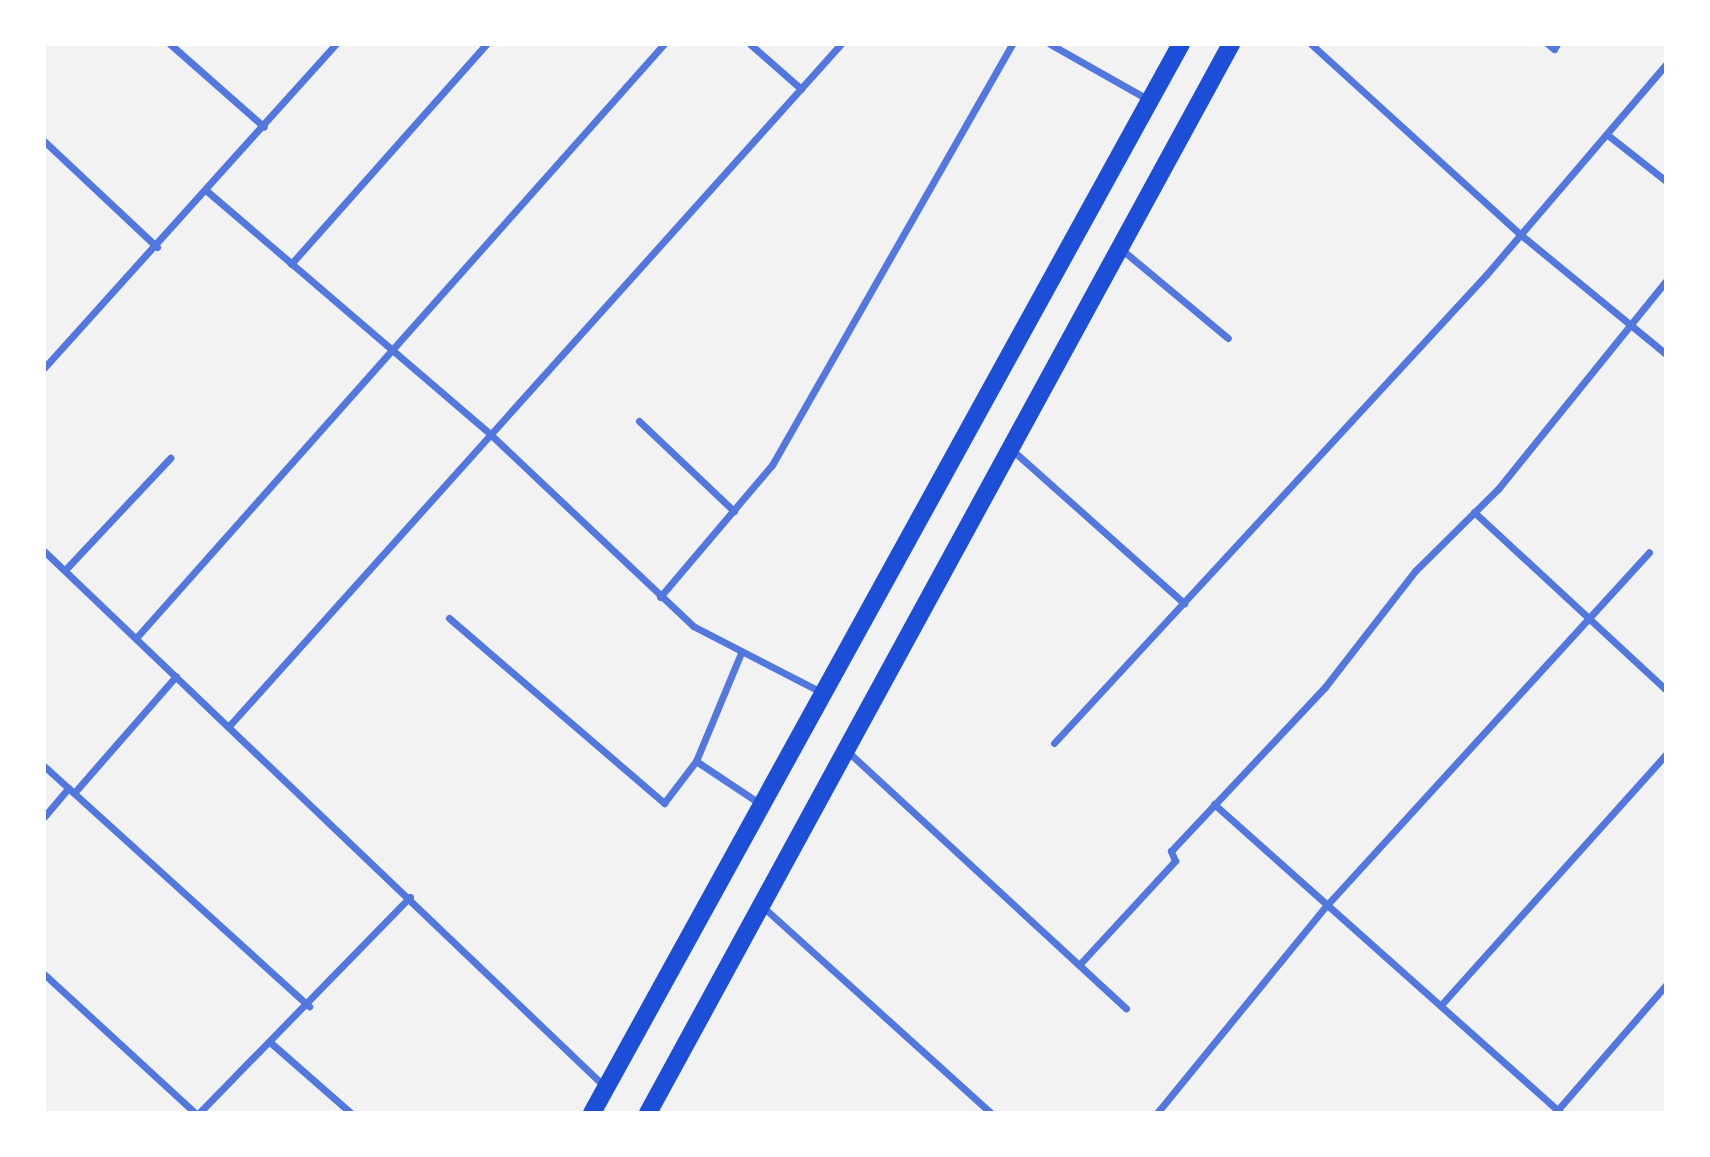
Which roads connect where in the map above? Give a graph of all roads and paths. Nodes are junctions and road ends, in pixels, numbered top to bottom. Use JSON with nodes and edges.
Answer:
{"nodes":[{"id":1,"x":170,"y":44,"type":"edge"},
{"id":2,"x":336,"y":44,"type":"edge"},
{"id":3,"x":486,"y":44,"type":"edge"},
{"id":4,"x":664,"y":44,"type":"edge"},
{"id":5,"x":750,"y":44,"type":"edge"},
{"id":6,"x":841,"y":44,"type":"edge"},
{"id":7,"x":1012,"y":44,"type":"edge"},
{"id":8,"x":1050,"y":44,"type":"edge"},
{"id":9,"x":1181,"y":44,"type":"edge"},
{"id":10,"x":1231,"y":44,"type":"edge"},
{"id":11,"x":1311,"y":44,"type":"edge"},
{"id":12,"x":1548,"y":44,"type":"edge"},
{"id":13,"x":1558,"y":44,"type":"edge"},
{"id":14,"x":1666,"y":64,"type":"edge"},
{"id":15,"x":801,"y":89,"type":"junction"},
{"id":16,"x":1150,"y":100,"type":"junction"},
{"id":17,"x":264,"y":127,"type":"junction"},
{"id":18,"x":1609,"y":136,"type":"junction"},
{"id":19,"x":44,"y":141,"type":"edge"},
{"id":20,"x":1666,"y":181,"type":"edge"},
{"id":21,"x":208,"y":192,"type":"junction"},
{"id":22,"x":1521,"y":235,"type":"junction"},
{"id":23,"x":157,"y":247,"type":"junction"},
{"id":24,"x":1120,"y":248,"type":"junction"},
{"id":25,"x":291,"y":264,"type":"junction"},
{"id":26,"x":1666,"y":281,"type":"edge"},
{"id":27,"x":1633,"y":328,"type":"junction"},
{"id":28,"x":1228,"y":338,"type":"dead end"},
{"id":29,"x":390,"y":349,"type":"junction"},
{"id":30,"x":1666,"y":354,"type":"edge"},
{"id":31,"x":44,"y":368,"type":"edge"},
{"id":32,"x":639,"y":421,"type":"dead end"},
{"id":33,"x":489,"y":433,"type":"junction"},
{"id":34,"x":1010,"y":449,"type":"junction"},
{"id":35,"x":170,"y":458,"type":"dead end"},
{"id":36,"x":734,"y":511,"type":"junction"},
{"id":37,"x":1474,"y":512,"type":"junction"},
{"id":38,"x":44,"y":551,"type":"edge"},
{"id":39,"x":1649,"y":552,"type":"dead end"},
{"id":40,"x":65,"y":570,"type":"junction"},
{"id":41,"x":660,"y":597,"type":"junction"},
{"id":42,"x":1184,"y":603,"type":"junction"},
{"id":43,"x":1587,"y":617,"type":"junction"},
{"id":44,"x":449,"y":618,"type":"dead end"},
{"id":45,"x":136,"y":638,"type":"junction"},
{"id":46,"x":741,"y":653,"type":"junction"},
{"id":47,"x":176,"y":676,"type":"junction"},
{"id":48,"x":1666,"y":690,"type":"edge"},
{"id":49,"x":823,"y":694,"type":"junction"},
{"id":50,"x":229,"y":726,"type":"junction"},
{"id":51,"x":1054,"y":743,"type":"dead end"},
{"id":52,"x":846,"y":750,"type":"junction"},
{"id":53,"x":1666,"y":754,"type":"edge"},
{"id":54,"x":696,"y":761,"type":"junction"},
{"id":55,"x":44,"y":766,"type":"edge"},
{"id":56,"x":71,"y":790,"type":"junction"},
{"id":57,"x":1214,"y":804,"type":"junction"},
{"id":58,"x":762,"y":805,"type":"junction"},
{"id":59,"x":44,"y":817,"type":"edge"},
{"id":60,"x":410,"y":897,"type":"junction"},
{"id":61,"x":761,"y":905,"type":"junction"},
{"id":62,"x":1326,"y":906,"type":"junction"},
{"id":63,"x":1079,"y":965,"type":"junction"},
{"id":64,"x":44,"y":974,"type":"edge"},
{"id":65,"x":1666,"y":985,"type":"edge"},
{"id":66,"x":1441,"y":1005,"type":"junction"},
{"id":67,"x":309,"y":1006,"type":"junction"},
{"id":68,"x":1126,"y":1008,"type":"dead end"},
{"id":69,"x":271,"y":1043,"type":"junction"},
{"id":70,"x":606,"y":1088,"type":"junction"},
{"id":71,"x":1558,"y":1112,"type":"edge"},
{"id":72,"x":197,"y":1113,"type":"edge"},
{"id":73,"x":351,"y":1113,"type":"edge"},
{"id":74,"x":592,"y":1113,"type":"edge"},
{"id":75,"x":648,"y":1113,"type":"edge"},
{"id":76,"x":990,"y":1113,"type":"edge"},
{"id":77,"x":1157,"y":1113,"type":"edge"}],
"edges":[{"from":1,"to":17,"type":"street"},
{"from":2,"to":17,"type":"street"},
{"from":3,"to":25,"type":"street"},
{"from":4,"to":29,"type":"street"},
{"from":5,"to":15,"type":"street"},
{"from":6,"to":15,"type":"street"},
{"from":7,"to":36,"type":"street"},
{"from":8,"to":16,"type":"street"},
{"from":9,"to":16,"type":"main road"},
{"from":10,"to":24,"type":"main road"},
{"from":11,"to":22,"type":"street"},
{"from":12,"to":13,"type":"street"},
{"from":14,"to":18,"type":"street"},
{"from":15,"to":33,"type":"street"},
{"from":16,"to":49,"type":"main road"},
{"from":17,"to":21,"type":"street"},
{"from":18,"to":20,"type":"street"},
{"from":18,"to":22,"type":"street"},
{"from":19,"to":23,"type":"street"},
{"from":21,"to":23,"type":"street"},
{"from":21,"to":25,"type":"street"},
{"from":22,"to":27,"type":"street"},
{"from":22,"to":42,"type":"street"},
{"from":23,"to":31,"type":"street"},
{"from":24,"to":28,"type":"street"},
{"from":24,"to":34,"type":"main road"},
{"from":25,"to":29,"type":"street"},
{"from":26,"to":27,"type":"street"},
{"from":27,"to":30,"type":"street"},
{"from":27,"to":37,"type":"street"},
{"from":29,"to":33,"type":"street"},
{"from":29,"to":45,"type":"street"},
{"from":32,"to":36,"type":"street"},
{"from":33,"to":41,"type":"street"},
{"from":33,"to":50,"type":"street"},
{"from":34,"to":42,"type":"street"},
{"from":34,"to":52,"type":"main road"},
{"from":35,"to":40,"type":"street"},
{"from":36,"to":41,"type":"street"},
{"from":37,"to":43,"type":"street"},
{"from":37,"to":57,"type":"street"},
{"from":38,"to":40,"type":"street"},
{"from":39,"to":43,"type":"street"},
{"from":40,"to":45,"type":"street"},
{"from":41,"to":46,"type":"street"},
{"from":42,"to":51,"type":"street"},
{"from":43,"to":48,"type":"street"},
{"from":43,"to":62,"type":"street"},
{"from":44,"to":54,"type":"street"},
{"from":45,"to":47,"type":"street"},
{"from":46,"to":49,"type":"street"},
{"from":46,"to":54,"type":"street"},
{"from":47,"to":50,"type":"street"},
{"from":47,"to":56,"type":"street"},
{"from":49,"to":58,"type":"main road"},
{"from":50,"to":60,"type":"street"},
{"from":52,"to":61,"type":"main road"},
{"from":52,"to":63,"type":"street"},
{"from":53,"to":66,"type":"street"},
{"from":54,"to":58,"type":"street"},
{"from":55,"to":56,"type":"street"},
{"from":56,"to":59,"type":"street"},
{"from":56,"to":67,"type":"street"},
{"from":57,"to":62,"type":"street"},
{"from":57,"to":63,"type":"street"},
{"from":58,"to":70,"type":"main road"},
{"from":60,"to":67,"type":"street"},
{"from":60,"to":70,"type":"street"},
{"from":61,"to":75,"type":"main road"},
{"from":61,"to":76,"type":"street"},
{"from":62,"to":66,"type":"street"},
{"from":62,"to":77,"type":"street"},
{"from":63,"to":68,"type":"street"},
{"from":64,"to":72,"type":"street"},
{"from":65,"to":71,"type":"street"},
{"from":66,"to":71,"type":"street"},
{"from":67,"to":69,"type":"street"},
{"from":69,"to":72,"type":"street"},
{"from":69,"to":73,"type":"street"},
{"from":70,"to":74,"type":"main road"}]}
